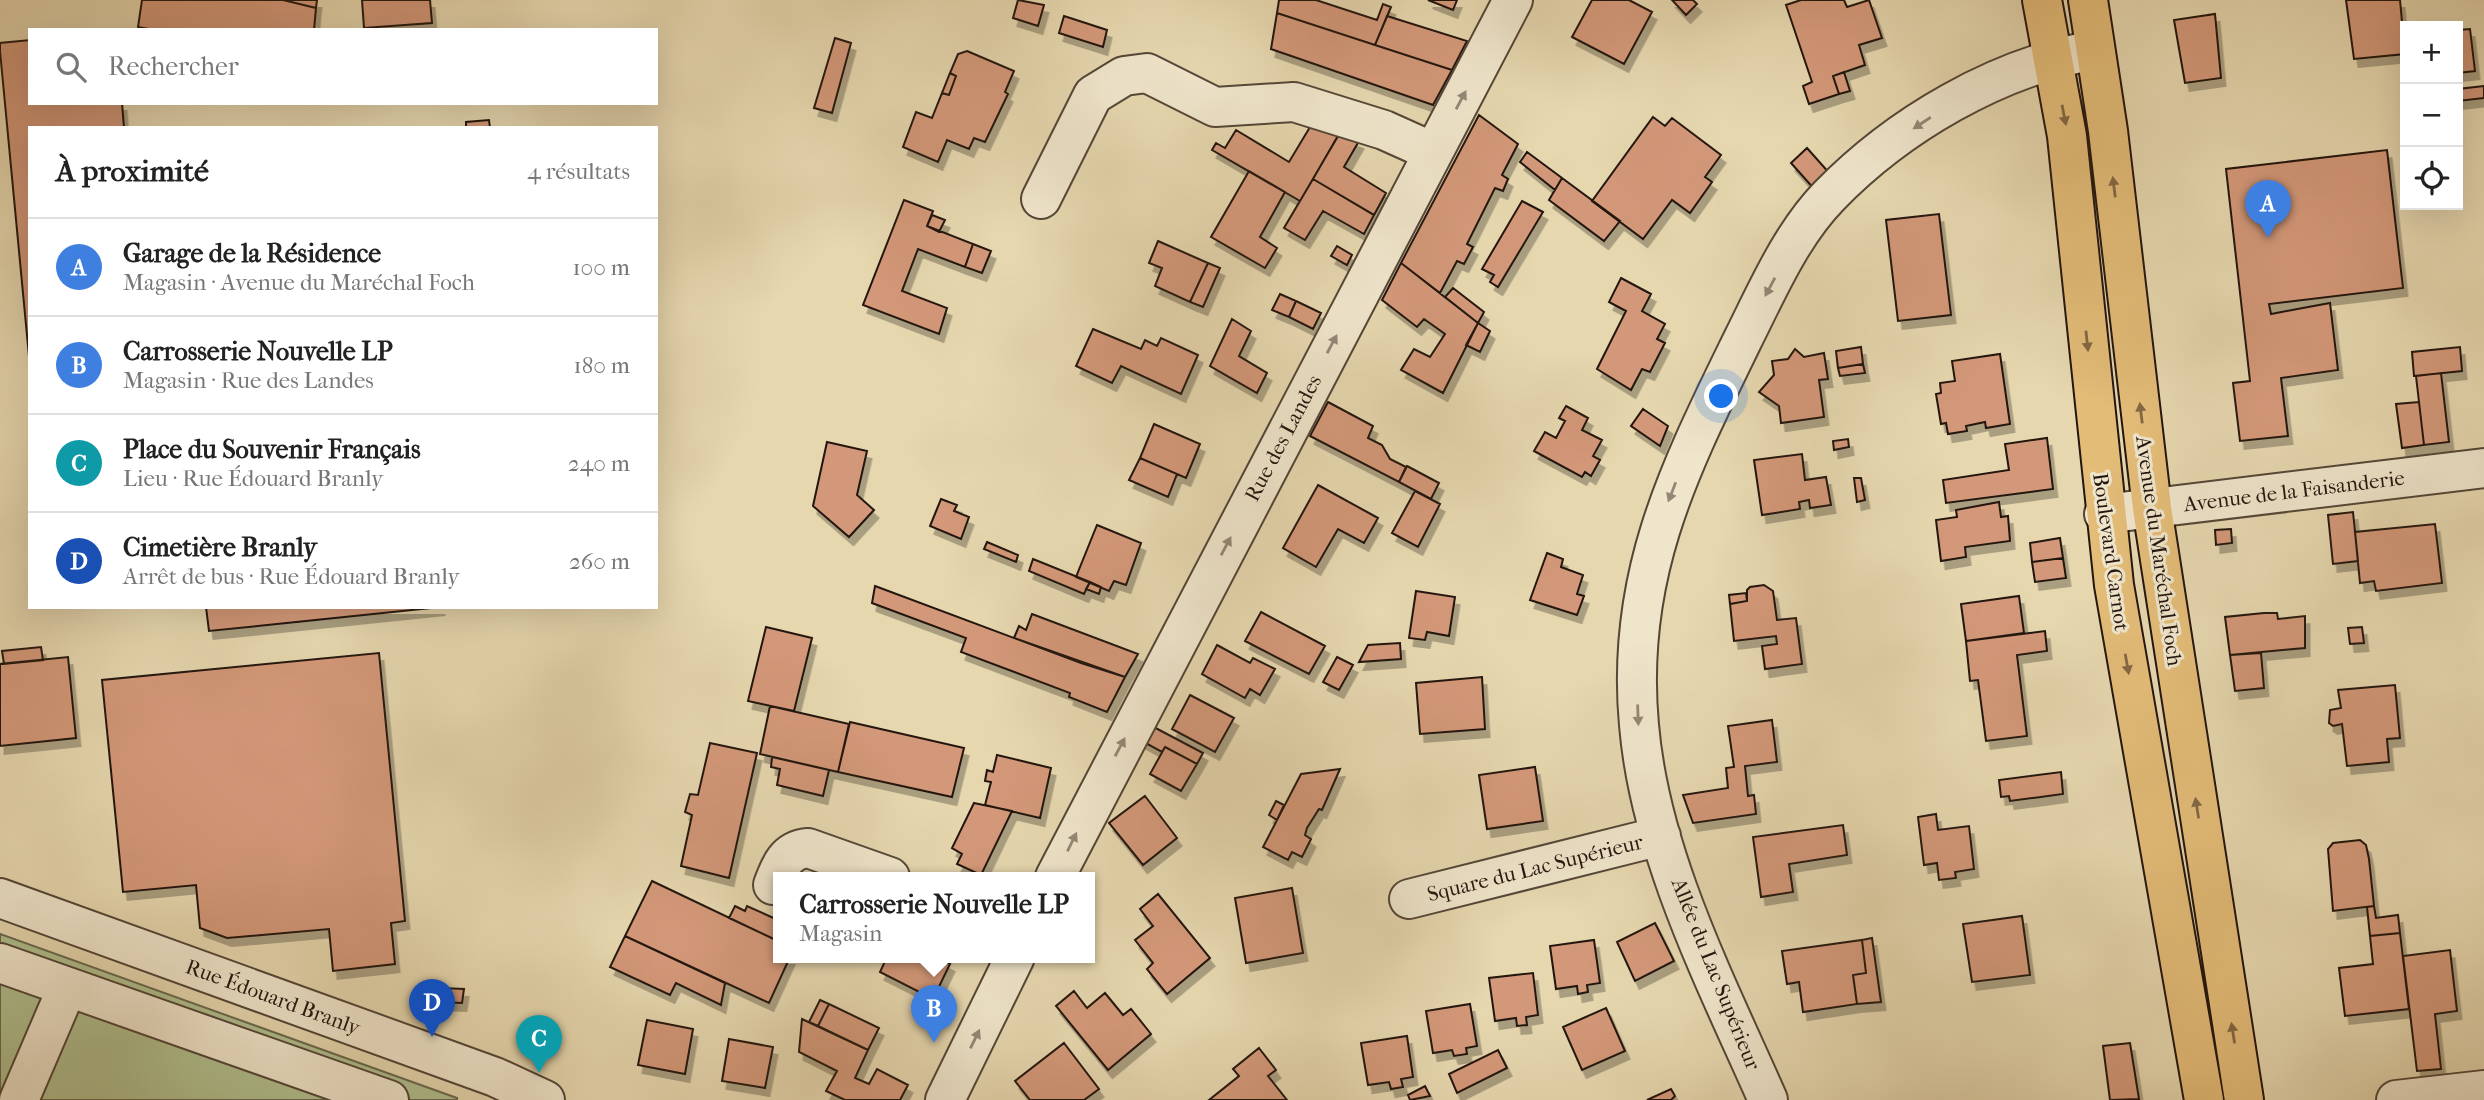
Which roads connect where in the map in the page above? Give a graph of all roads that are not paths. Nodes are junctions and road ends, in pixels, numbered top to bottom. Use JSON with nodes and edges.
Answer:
{"nodes":[{"id":1,"x":1513,"y":0,"type":"edge"},
{"id":2,"x":2042,"y":0,"type":"edge"},
{"id":3,"x":2088,"y":0,"type":"edge"},
{"id":4,"x":2095,"y":50,"type":"junction"},
{"id":5,"x":2052,"y":57,"type":"junction"},
{"id":6,"x":1433,"y":152,"type":"junction"},
{"id":7,"x":1041,"y":199,"type":"dead end"},
{"id":8,"x":2484,"y":468,"type":"edge"},
{"id":9,"x":2152,"y":508,"type":"junction"},
{"id":10,"x":2104,"y":514,"type":"junction"},
{"id":11,"x":1661,"y":836,"type":"junction"},
{"id":12,"x":778,"y":872,"type":"edge"},
{"id":13,"x":876,"y":872,"type":"edge"},
{"id":14,"x":1058,"y":872,"type":"edge"},
{"id":15,"x":0,"y":898,"type":"edge"},
{"id":16,"x":1409,"y":899,"type":"dead end"},
{"id":17,"x":0,"y":963,"type":"edge"},
{"id":18,"x":1012,"y":963,"type":"edge"},
{"id":19,"x":67,"y":988,"type":"junction"},
{"id":20,"x":2484,"y":1090,"type":"edge"},
{"id":21,"x":19,"y":1100,"type":"edge"},
{"id":22,"x":389,"y":1100,"type":"edge"},
{"id":23,"x":542,"y":1100,"type":"edge"},
{"id":24,"x":945,"y":1100,"type":"edge"},
{"id":25,"x":1769,"y":1100,"type":"edge"},
{"id":26,"x":2204,"y":1100,"type":"edge"},
{"id":27,"x":2244,"y":1100,"type":"edge"},
{"id":28,"x":2396,"y":1100,"type":"edge"}],
"edges":[{"from":6,"to":1,"type":"street","name":"Rue des Landes","one_way":true},
{"from":2,"to":5,"type":"main road","name":"Boulevard Carnot"},
{"from":3,"to":4,"type":"main road","name":"Avenue du Maréchal Foch"},
{"from":4,"to":5,"type":"street","name":"Allée du Lac Supérieur"},
{"from":9,"to":4,"type":"main road","name":"Avenue du Maréchal Foch","one_way":true},
{"from":5,"to":10,"type":"main road","name":"Boulevard Carnot","one_way":true},
{"from":5,"to":11,"type":"street","name":"Allée du Lac Supérieur","one_way":true},
{"from":6,"to":7,"type":"street"},
{"from":14,"to":6,"type":"street","name":"Rue des Landes","one_way":true},
{"from":8,"to":9,"type":"street","name":"Avenue de la Faisanderie"},
{"from":9,"to":10,"type":"street","name":"Avenue de la Faisanderie"},
{"from":27,"to":9,"type":"main road","name":"Avenue du Maréchal Foch","one_way":true},
{"from":10,"to":26,"type":"main road","name":"Boulevard Carnot","one_way":true},
{"from":11,"to":16,"type":"street","name":"Square du Lac Supérieur"},
{"from":11,"to":25,"type":"street","name":"Allée du Lac Supérieur"},
{"from":12,"to":13,"type":"street"},
{"from":15,"to":23,"type":"street","name":"Rue Édouard Branly"},
{"from":17,"to":19,"type":"street"},
{"from":24,"to":18,"type":"street","one_way":true},
{"from":19,"to":21,"type":"street"},
{"from":19,"to":22,"type":"street"},
{"from":20,"to":28,"type":"street"}]}
